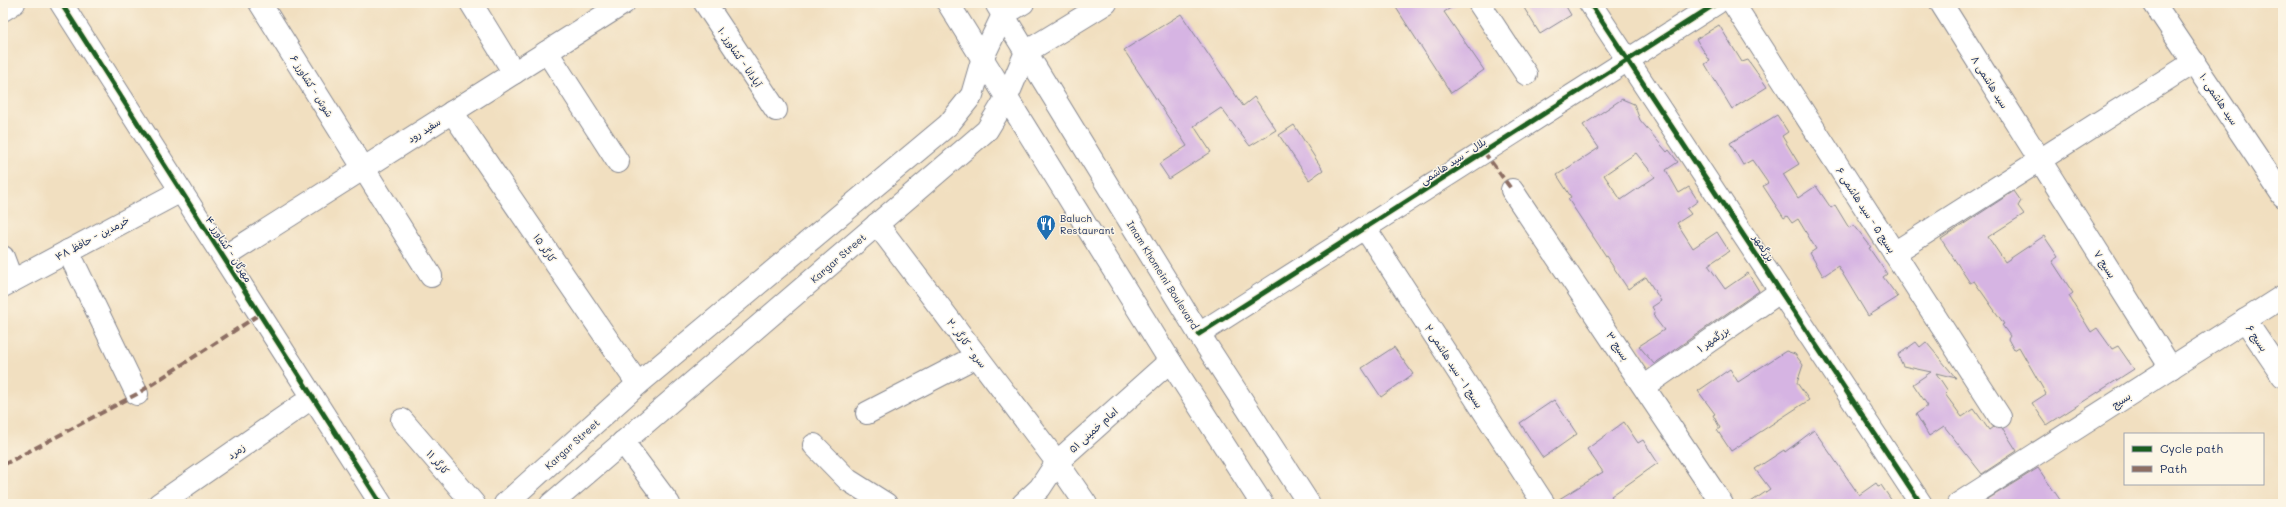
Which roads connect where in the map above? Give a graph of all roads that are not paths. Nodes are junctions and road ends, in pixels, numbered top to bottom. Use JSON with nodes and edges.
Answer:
{"nodes":[{"id":1,"x":14,"y":3,"type":"edge"},
{"id":2,"x":62,"y":3,"type":"edge"},
{"id":3,"x":260,"y":3,"type":"edge"},
{"id":4,"x":470,"y":3,"type":"edge"},
{"id":5,"x":624,"y":3,"type":"edge"},
{"id":6,"x":705,"y":3,"type":"edge"},
{"id":7,"x":948,"y":3,"type":"edge"},
{"id":8,"x":1023,"y":3,"type":"edge"},
{"id":9,"x":1106,"y":3,"type":"edge"},
{"id":10,"x":1479,"y":3,"type":"edge"},
{"id":11,"x":1590,"y":3,"type":"edge"},
{"id":12,"x":1717,"y":3,"type":"edge"},
{"id":13,"x":1733,"y":3,"type":"edge"},
{"id":14,"x":1941,"y":3,"type":"edge"},
{"id":15,"x":2154,"y":3,"type":"edge"},
{"id":16,"x":999,"y":9,"type":"edge"},
{"id":17,"x":3,"y":10,"type":"edge"},
{"id":18,"x":546,"y":52,"type":"junction"},
{"id":19,"x":1026,"y":52,"type":"junction"},
{"id":20,"x":983,"y":57,"type":"junction"},
{"id":21,"x":1628,"y":59,"type":"junction"},
{"id":22,"x":2194,"y":62,"type":"junction"},
{"id":23,"x":514,"y":73,"type":"junction"},
{"id":24,"x":1526,"y":74,"type":"dead end"},
{"id":25,"x":1007,"y":98,"type":"junction"},
{"id":26,"x":776,"y":110,"type":"dead end"},
{"id":27,"x":452,"y":112,"type":"junction"},
{"id":28,"x":2039,"y":161,"type":"junction"},
{"id":29,"x":618,"y":162,"type":"dead end"},
{"id":30,"x":363,"y":168,"type":"junction"},
{"id":31,"x":1512,"y":190,"type":"dead end"},
{"id":32,"x":181,"y":191,"type":"junction"},
{"id":33,"x":2283,"y":196,"type":"edge"},
{"id":34,"x":877,"y":224,"type":"junction"},
{"id":35,"x":1365,"y":228,"type":"junction"},
{"id":36,"x":68,"y":251,"type":"junction"},
{"id":37,"x":1894,"y":253,"type":"junction"},
{"id":38,"x":3,"y":257,"type":"edge"},
{"id":39,"x":224,"y":257,"type":"junction"},
{"id":40,"x":431,"y":276,"type":"dead end"},
{"id":41,"x":8,"y":283,"type":"edge"},
{"id":42,"x":1781,"y":291,"type":"junction"},
{"id":43,"x":2283,"y":296,"type":"edge"},
{"id":44,"x":2245,"y":320,"type":"junction"},
{"id":45,"x":1199,"y":334,"type":"junction"},
{"id":46,"x":977,"y":356,"type":"junction"},
{"id":47,"x":1170,"y":361,"type":"junction"},
{"id":48,"x":2171,"y":368,"type":"junction"},
{"id":49,"x":2283,"y":376,"type":"edge"},
{"id":50,"x":638,"y":384,"type":"junction"},
{"id":51,"x":1645,"y":386,"type":"junction"},
{"id":52,"x":137,"y":394,"type":"dead end"},
{"id":53,"x":313,"y":397,"type":"junction"},
{"id":54,"x":660,"y":411,"type":"junction"},
{"id":55,"x":867,"y":413,"type":"dead end"},
{"id":56,"x":2000,"y":417,"type":"dead end"},
{"id":57,"x":402,"y":420,"type":"dead end"},
{"id":58,"x":623,"y":442,"type":"junction"},
{"id":59,"x":814,"y":445,"type":"dead end"},
{"id":60,"x":1057,"y":462,"type":"junction"},
{"id":61,"x":159,"y":504,"type":"edge"},
{"id":62,"x":381,"y":504,"type":"edge"},
{"id":63,"x":474,"y":504,"type":"edge"},
{"id":64,"x":505,"y":504,"type":"edge"},
{"id":65,"x":551,"y":504,"type":"edge"},
{"id":66,"x":669,"y":504,"type":"edge"},
{"id":67,"x":886,"y":504,"type":"edge"},
{"id":68,"x":1023,"y":504,"type":"edge"},
{"id":69,"x":1086,"y":504,"type":"edge"},
{"id":70,"x":1262,"y":504,"type":"edge"},
{"id":71,"x":1310,"y":504,"type":"edge"},
{"id":72,"x":1544,"y":504,"type":"edge"},
{"id":73,"x":1722,"y":504,"type":"edge"},
{"id":74,"x":1921,"y":504,"type":"edge"},
{"id":75,"x":1958,"y":504,"type":"edge"}],
"edges":[{"from":1,"to":17,"type":"street"},
{"from":2,"to":32,"type":"street","name":"مهرگان - کشاورز ۴"},
{"from":3,"to":30,"type":"street","name":"شوش - کشاورز ۶"},
{"from":4,"to":23,"type":"street"},
{"from":5,"to":18,"type":"street","name":"سفید رود"},
{"from":6,"to":26,"type":"street","name":"آپادانا - کشاورز ۱۰"},
{"from":7,"to":20,"type":"street"},
{"from":8,"to":16,"type":"street"},
{"from":9,"to":19,"type":"street"},
{"from":10,"to":24,"type":"street"},
{"from":11,"to":21,"type":"street","name":"بزرگمهر"},
{"from":12,"to":21,"type":"street","name":"بلال - سید هاشمی"},
{"from":13,"to":37,"type":"street","name":"بسیج ۵ - سید هاشمی ۶"},
{"from":14,"to":28,"type":"street","name":"سید هاشمی ۸"},
{"from":15,"to":22,"type":"street","name":"سید هاشمی ۱۰"},
{"from":16,"to":19,"type":"street","name":"Imam Khomeini Boulevard"},
{"from":16,"to":20,"type":"street","name":"Kargar Street"},
{"from":18,"to":23,"type":"street","name":"سفید رود"},
{"from":18,"to":29,"type":"street"},
{"from":19,"to":25,"type":"street","name":"Kargar Street"},
{"from":19,"to":45,"type":"street","name":"Imam Khomeini Boulevard"},
{"from":20,"to":25,"type":"street"},
{"from":20,"to":50,"type":"street","name":"Kargar Street"},
{"from":21,"to":35,"type":"street","name":"بلال - سید هاشمی"},
{"from":21,"to":42,"type":"street","name":"بزرگمهر"},
{"from":22,"to":28,"type":"street"},
{"from":22,"to":33,"type":"street","name":"سید هاشمی ۱۰"},
{"from":23,"to":27,"type":"street","name":"سفید رود"},
{"from":25,"to":34,"type":"street","name":"Kargar Street"},
{"from":25,"to":47,"type":"street"},
{"from":27,"to":30,"type":"street","name":"سفید رود"},
{"from":27,"to":50,"type":"street","name":"کارگر ۱۵"},
{"from":28,"to":37,"type":"street"},
{"from":28,"to":48,"type":"street","name":"بسیج ۷"},
{"from":30,"to":39,"type":"street","name":"سفید رود"},
{"from":30,"to":40,"type":"street","name":"شوش - کشاورز ۶"},
{"from":31,"to":51,"type":"street","name":"بسیج ۳"},
{"from":32,"to":36,"type":"street","name":"خرمدین - حافظ ۴۸"},
{"from":32,"to":39,"type":"street","name":"مهرگان - کشاورز ۴"},
{"from":34,"to":46,"type":"street","name":"سرو - کارگر ۲۰"},
{"from":34,"to":54,"type":"street","name":"Kargar Street"},
{"from":35,"to":45,"type":"street","name":"بلال - سید هاشمی"},
{"from":35,"to":72,"type":"street","name":"بسیج ۱ - سید هاشمی ۲"},
{"from":36,"to":41,"type":"street","name":"خرمدین - حافظ ۴۸"},
{"from":36,"to":52,"type":"street"},
{"from":37,"to":56,"type":"street","name":"بسیج ۵ - سید هاشمی ۶"},
{"from":38,"to":41,"type":"street"},
{"from":39,"to":53,"type":"street","name":"مهرگان - کشاورز ۴"},
{"from":42,"to":51,"type":"street","name":"بزرگمهر ۱"},
{"from":42,"to":74,"type":"street","name":"بزرگمهر"},
{"from":43,"to":44,"type":"street","name":"بسیج"},
{"from":44,"to":48,"type":"street","name":"بسیج"},
{"from":44,"to":49,"type":"street","name":"بسیج ۶"},
{"from":45,"to":71,"type":"street","name":"Imam Khomeini Boulevard"},
{"from":46,"to":55,"type":"street"},
{"from":46,"to":60,"type":"street","name":"سرو - کارگر ۲۰"},
{"from":47,"to":60,"type":"street","name":"امام خمینی ۵۱"},
{"from":47,"to":70,"type":"street"},
{"from":48,"to":75,"type":"street","name":"بسیج"},
{"from":50,"to":54,"type":"street","name":"کارگر ۱۵"},
{"from":50,"to":64,"type":"street","name":"Kargar Street"},
{"from":51,"to":73,"type":"street","name":"بسیج ۳"},
{"from":53,"to":61,"type":"street","name":"زمرد"},
{"from":53,"to":62,"type":"street","name":"مهرگان - کشاورز ۴"},
{"from":54,"to":58,"type":"street","name":"Kargar Street"},
{"from":57,"to":63,"type":"street","name":"کارگر ۱۱"},
{"from":58,"to":65,"type":"street","name":"Kargar Street"},
{"from":58,"to":66,"type":"street"},
{"from":59,"to":67,"type":"street"},
{"from":60,"to":68,"type":"street","name":"امام خمینی ۵۱"},
{"from":60,"to":69,"type":"street","name":"سرو - کارگر ۲۰"}]}
